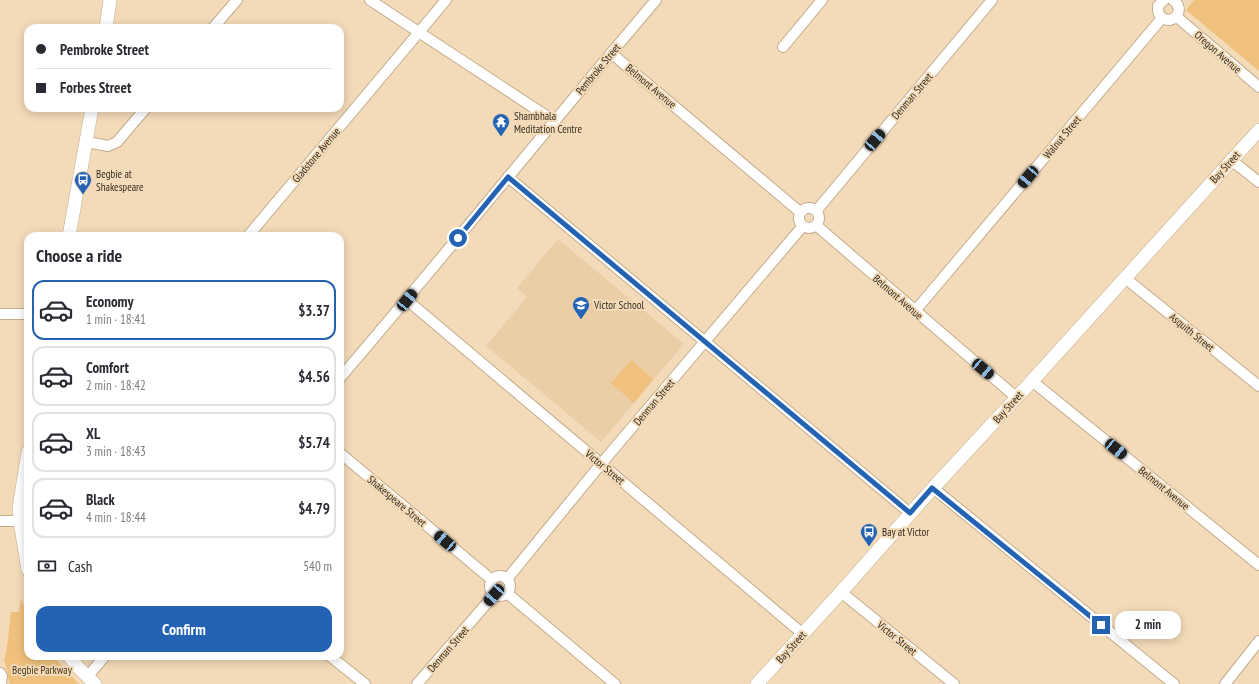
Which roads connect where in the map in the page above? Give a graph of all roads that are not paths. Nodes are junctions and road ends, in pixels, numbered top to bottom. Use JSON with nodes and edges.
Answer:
{"nodes":[{"id":1,"x":110,"y":0,"type":"edge"},
{"id":2,"x":237,"y":0,"type":"edge"},
{"id":3,"x":370,"y":0,"type":"edge"},
{"id":4,"x":446,"y":0,"type":"edge"},
{"id":5,"x":656,"y":0,"type":"edge"},
{"id":6,"x":822,"y":0,"type":"edge"},
{"id":7,"x":992,"y":0,"type":"edge"},
{"id":8,"x":1175,"y":0,"type":"edge"},
{"id":9,"x":1160,"y":1,"type":"edge"},
{"id":10,"x":1177,"y":17,"type":"junction"},
{"id":11,"x":1162,"y":18,"type":"junction"},
{"id":12,"x":107,"y":24,"type":"edge"},
{"id":13,"x":216,"y":24,"type":"edge"},
{"id":14,"x":419,"y":33,"type":"junction"},
{"id":15,"x":783,"y":47,"type":"dead end"},
{"id":16,"x":611,"y":53,"type":"junction"},
{"id":17,"x":1259,"y":87,"type":"edge"},
{"id":18,"x":91,"y":112,"type":"edge"},
{"id":19,"x":143,"y":112,"type":"edge"},
{"id":20,"x":554,"y":120,"type":"junction"},
{"id":21,"x":1259,"y":130,"type":"edge"},
{"id":22,"x":87,"y":142,"type":"junction"},
{"id":23,"x":1231,"y":160,"type":"junction"},
{"id":24,"x":508,"y":177,"type":"junction"},
{"id":25,"x":1259,"y":182,"type":"edge"},
{"id":26,"x":817,"y":210,"type":"junction"},
{"id":27,"x":800,"y":212,"type":"junction"},
{"id":28,"x":817,"y":226,"type":"junction"},
{"id":29,"x":802,"y":227,"type":"junction"},
{"id":30,"x":72,"y":232,"type":"edge"},
{"id":31,"x":251,"y":232,"type":"edge"},
{"id":32,"x":1125,"y":278,"type":"junction"},
{"id":33,"x":407,"y":300,"type":"junction"},
{"id":34,"x":915,"y":311,"type":"junction"},
{"id":35,"x":0,"y":314,"type":"edge"},
{"id":36,"x":24,"y":314,"type":"edge"},
{"id":37,"x":706,"y":341,"type":"junction"},
{"id":38,"x":344,"y":373,"type":"edge"},
{"id":39,"x":1032,"y":381,"type":"junction"},
{"id":40,"x":1259,"y":386,"type":"edge"},
{"id":41,"x":1017,"y":398,"type":"junction"},
{"id":42,"x":344,"y":456,"type":"edge"},
{"id":43,"x":601,"y":464,"type":"junction"},
{"id":44,"x":24,"y":477,"type":"edge"},
{"id":45,"x":932,"y":488,"type":"junction"},
{"id":46,"x":910,"y":513,"type":"junction"},
{"id":47,"x":20,"y":520,"type":"junction"},
{"id":48,"x":0,"y":521,"type":"edge"},
{"id":49,"x":24,"y":547,"type":"edge"},
{"id":50,"x":1259,"y":565,"type":"edge"},
{"id":51,"x":507,"y":579,"type":"junction"},
{"id":52,"x":492,"y":580,"type":"junction"},
{"id":53,"x":841,"y":592,"type":"junction"},
{"id":54,"x":507,"y":593,"type":"junction"},
{"id":55,"x":494,"y":595,"type":"junction"},
{"id":56,"x":803,"y":634,"type":"junction"},
{"id":57,"x":1259,"y":642,"type":"edge"},
{"id":58,"x":73,"y":660,"type":"edge"},
{"id":59,"x":103,"y":660,"type":"edge"},
{"id":60,"x":335,"y":660,"type":"edge"},
{"id":61,"x":0,"y":673,"type":"edge"},
{"id":62,"x":91,"y":680,"type":"edge"},
{"id":63,"x":1,"y":684,"type":"edge"},
{"id":64,"x":365,"y":684,"type":"edge"},
{"id":65,"x":417,"y":684,"type":"edge"},
{"id":66,"x":614,"y":684,"type":"edge"},
{"id":67,"x":757,"y":684,"type":"edge"},
{"id":68,"x":954,"y":684,"type":"edge"},
{"id":69,"x":1174,"y":684,"type":"edge"},
{"id":70,"x":1225,"y":684,"type":"edge"}],
"edges":[{"from":1,"to":12,"type":"main road"},
{"from":2,"to":13,"type":"street"},
{"from":3,"to":14,"type":"street"},
{"from":4,"to":14,"type":"street","name":"Gladstone Avenue"},
{"from":5,"to":16,"type":"street","name":"Pembroke Street"},
{"from":6,"to":15,"type":"street"},
{"from":7,"to":26,"type":"street","name":"Denman Street"},
{"from":8,"to":10,"type":"street"},
{"from":9,"to":11,"type":"street"},
{"from":10,"to":11,"type":"street"},
{"from":10,"to":17,"type":"street","name":"Oregon Avenue"},
{"from":11,"to":34,"type":"street","name":"Walnut Street"},
{"from":14,"to":20,"type":"street"},
{"from":14,"to":31,"type":"street","name":"Gladstone Avenue"},
{"from":16,"to":20,"type":"street","name":"Pembroke Street"},
{"from":16,"to":27,"type":"street","name":"Belmont Avenue"},
{"from":18,"to":22,"type":"main road"},
{"from":19,"to":22,"type":"street"},
{"from":20,"to":24,"type":"street","name":"Pembroke Street"},
{"from":21,"to":23,"type":"main road","name":"Bay Street"},
{"from":22,"to":30,"type":"main road"},
{"from":23,"to":25,"type":"street"},
{"from":23,"to":32,"type":"main road","name":"Bay Street"},
{"from":24,"to":33,"type":"street","name":"Pembroke Street"},
{"from":24,"to":37,"type":"street"},
{"from":26,"to":27,"type":"street"},
{"from":26,"to":28,"type":"street"},
{"from":27,"to":29,"type":"street"},
{"from":28,"to":29,"type":"street"},
{"from":28,"to":34,"type":"street","name":"Belmont Avenue"},
{"from":29,"to":37,"type":"street","name":"Denman Street"},
{"from":32,"to":39,"type":"main road","name":"Bay Street"},
{"from":32,"to":40,"type":"street","name":"Asquith Street"},
{"from":33,"to":38,"type":"street","name":"Pembroke Street"},
{"from":33,"to":43,"type":"street","name":"Victor Street"},
{"from":34,"to":41,"type":"street","name":"Belmont Avenue"},
{"from":35,"to":36,"type":"street"},
{"from":37,"to":43,"type":"street","name":"Denman Street"},
{"from":37,"to":46,"type":"street"},
{"from":39,"to":41,"type":"main road","name":"Bay Street"},
{"from":39,"to":50,"type":"street","name":"Belmont Avenue"},
{"from":41,"to":45,"type":"main road","name":"Bay Street"},
{"from":42,"to":52,"type":"street","name":"Shakespeare Street"},
{"from":43,"to":51,"type":"street","name":"Denman Street"},
{"from":43,"to":56,"type":"street","name":"Victor Street"},
{"from":44,"to":47,"type":"main road"},
{"from":45,"to":46,"type":"main road","name":"Bay Street"},
{"from":45,"to":69,"type":"street"},
{"from":46,"to":53,"type":"main road","name":"Bay Street"},
{"from":47,"to":48,"type":"street"},
{"from":47,"to":49,"type":"main road"},
{"from":51,"to":52,"type":"street"},
{"from":51,"to":54,"type":"street"},
{"from":52,"to":55,"type":"street"},
{"from":53,"to":56,"type":"main road","name":"Bay Street"},
{"from":53,"to":68,"type":"street","name":"Victor Street"},
{"from":54,"to":55,"type":"street"},
{"from":54,"to":66,"type":"street"},
{"from":55,"to":65,"type":"street","name":"Denman Street"},
{"from":56,"to":67,"type":"main road","name":"Bay Street"},
{"from":57,"to":70,"type":"street"},
{"from":58,"to":62,"type":"main road"},
{"from":59,"to":62,"type":"street"},
{"from":60,"to":64,"type":"street"},
{"from":61,"to":63,"type":"street"}]}
